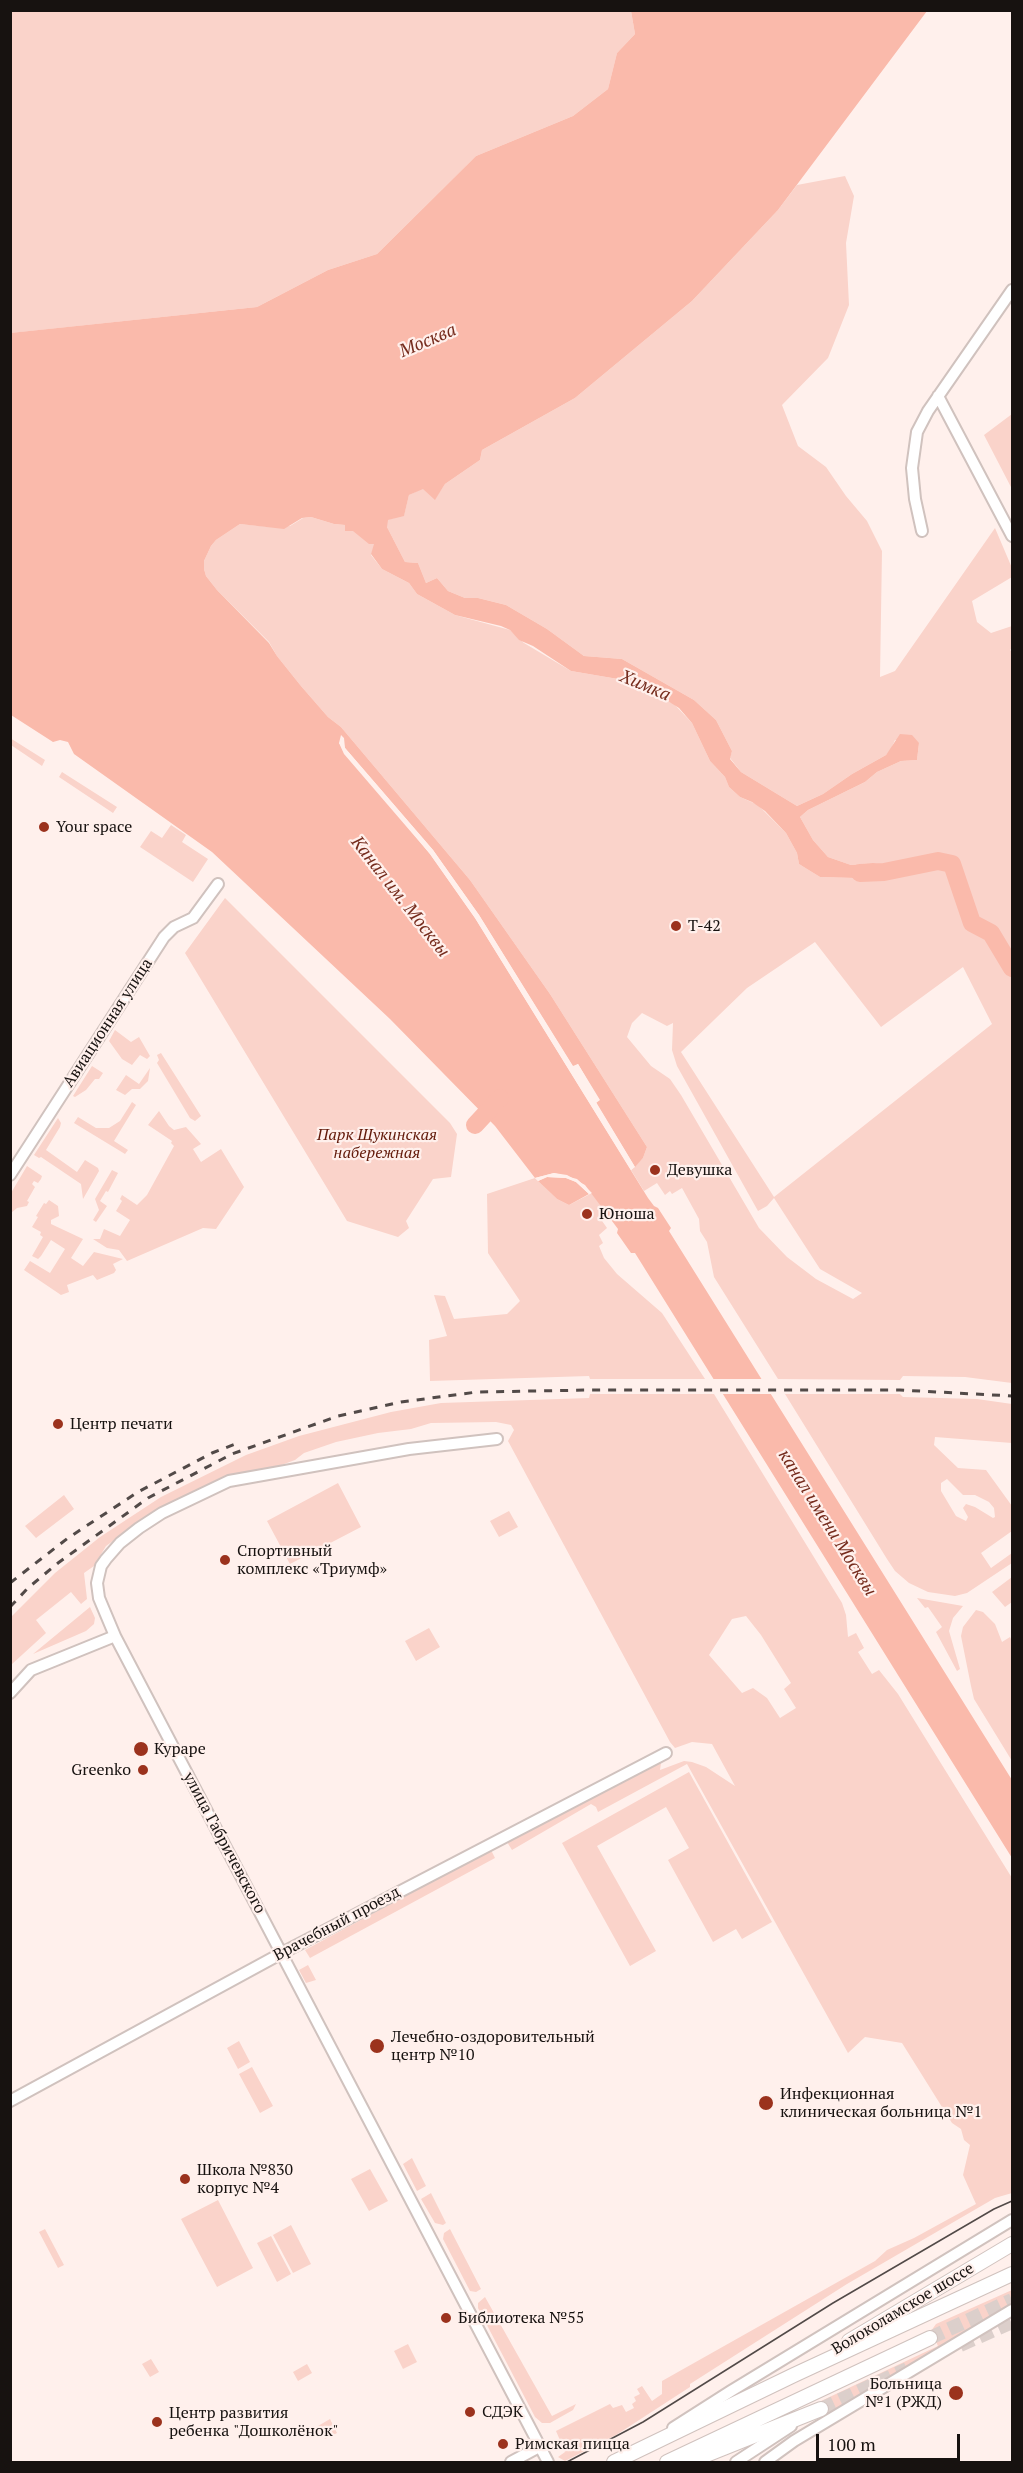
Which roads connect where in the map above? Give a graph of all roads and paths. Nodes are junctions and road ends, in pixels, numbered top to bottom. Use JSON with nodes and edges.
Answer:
{"nodes":[{"id":1,"x":1012,"y":290,"type":"edge"},
{"id":2,"x":938,"y":396,"type":"junction"},
{"id":3,"x":922,"y":531,"type":"dead end"},
{"id":4,"x":1012,"y":536,"type":"edge"},
{"id":5,"x":218,"y":884,"type":"dead end"},
{"id":6,"x":10,"y":1175,"type":"edge"},
{"id":7,"x":497,"y":1439,"type":"dead end"},
{"id":8,"x":115,"y":1636,"type":"junction"},
{"id":9,"x":10,"y":1693,"type":"edge"},
{"id":10,"x":666,"y":1753,"type":"dead end"},
{"id":11,"x":282,"y":1953,"type":"junction"},
{"id":12,"x":10,"y":2101,"type":"edge"},
{"id":13,"x":1012,"y":2220,"type":"edge"},
{"id":14,"x":1012,"y":2244,"type":"edge"},
{"id":15,"x":1012,"y":2274,"type":"edge"},
{"id":16,"x":1012,"y":2310,"type":"edge"},
{"id":17,"x":930,"y":2338,"type":"tunnel mouth"},
{"id":18,"x":794,"y":2375,"type":"junction"},
{"id":19,"x":821,"y":2409,"type":"joint"},
{"id":20,"x":539,"y":2447,"type":"junction"},
{"id":21,"x":646,"y":2448,"type":"junction"},
{"id":22,"x":511,"y":2463,"type":"edge"},
{"id":23,"x":548,"y":2463,"type":"edge"},
{"id":24,"x":614,"y":2463,"type":"edge"},
{"id":25,"x":668,"y":2463,"type":"edge"},
{"id":26,"x":686,"y":2463,"type":"edge"},
{"id":27,"x":736,"y":2463,"type":"edge"},
{"id":28,"x":765,"y":2463,"type":"edge"}],
"edges":[{"from":1,"to":2,"type":"street"},
{"from":2,"to":3,"type":"street"},
{"from":2,"to":4,"type":"street"},
{"from":5,"to":6,"type":"street","name":"Авиационная улица"},
{"from":7,"to":8,"type":"street","name":"улица Габричевского"},
{"from":8,"to":9,"type":"street"},
{"from":8,"to":11,"type":"street","name":"улица Габричевского"},
{"from":10,"to":11,"type":"street","name":"Врачебный проезд"},
{"from":11,"to":12,"type":"street","name":"Врачебный проезд"},
{"from":11,"to":20,"type":"street","name":"улица Габричевского"},
{"from":13,"to":21,"type":"street"},
{"from":14,"to":18,"type":"main road","name":"Волоколамское шоссе"},
{"from":15,"to":18,"type":"main road","name":"Волоколамское шоссе"},
{"from":16,"to":28,"type":"street"},
{"from":17,"to":25,"type":"main road","name":"Волоколамское шоссе"},
{"from":18,"to":21,"type":"main road","name":"Волоколамское шоссе"},
{"from":19,"to":26,"type":"main road"},
{"from":19,"to":27,"type":"street"},
{"from":20,"to":22,"type":"street"},
{"from":20,"to":23,"type":"street","name":"улица Габричевского"},
{"from":21,"to":24,"type":"main road","name":"Волоколамское шоссе"}]}
